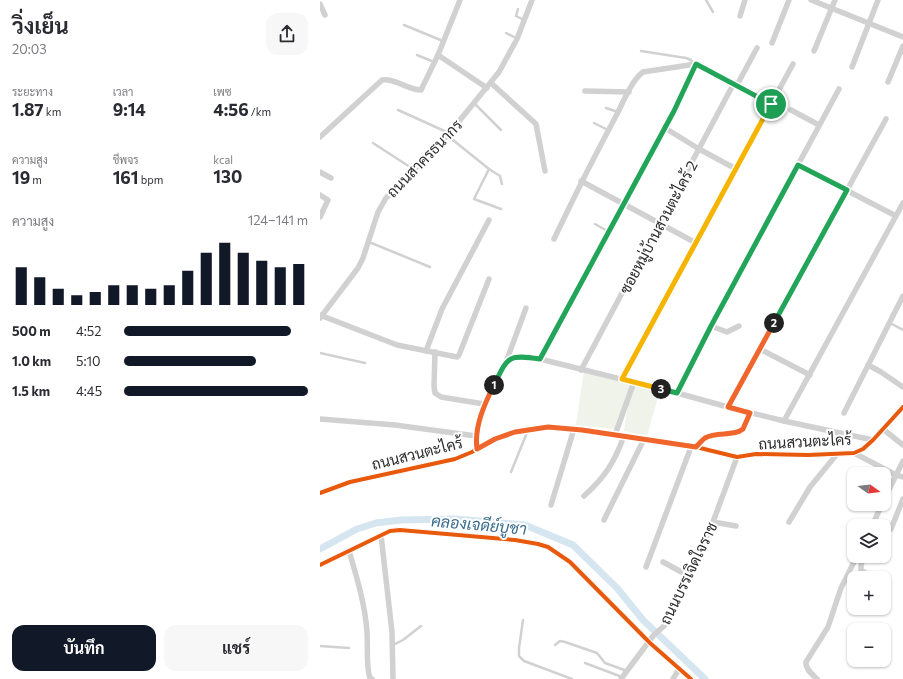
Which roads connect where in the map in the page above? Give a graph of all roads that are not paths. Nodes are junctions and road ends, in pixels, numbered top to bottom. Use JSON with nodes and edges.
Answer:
{"nodes":[{"id":1,"x":460,"y":0,"type":"edge"},
{"id":2,"x":532,"y":0,"type":"edge"},
{"id":3,"x":706,"y":0,"type":"edge"},
{"id":4,"x":745,"y":0,"type":"edge"},
{"id":5,"x":789,"y":0,"type":"edge"},
{"id":6,"x":811,"y":0,"type":"edge"},
{"id":7,"x":835,"y":0,"type":"edge"},
{"id":8,"x":878,"y":0,"type":"edge"},
{"id":9,"x":320,"y":4,"type":"edge"},
{"id":10,"x":831,"y":8,"type":"junction"},
{"id":11,"x":518,"y":9,"type":"dead end"},
{"id":12,"x":713,"y":12,"type":"dead end"},
{"id":13,"x":325,"y":15,"type":"dead end"},
{"id":14,"x":740,"y":16,"type":"dead end"},
{"id":15,"x":524,"y":20,"type":"junction"},
{"id":16,"x":869,"y":23,"type":"junction"},
{"id":17,"x":404,"y":25,"type":"dead end"},
{"id":18,"x":506,"y":33,"type":"dead end"},
{"id":19,"x":903,"y":37,"type":"edge"},
{"id":20,"x":517,"y":39,"type":"junction"},
{"id":21,"x":443,"y":42,"type":"junction"},
{"id":22,"x":772,"y":43,"type":"dead end"},
{"id":23,"x":903,"y":46,"type":"edge"},
{"id":24,"x":757,"y":48,"type":"dead end"},
{"id":25,"x":641,"y":50,"type":"dead end"},
{"id":26,"x":814,"y":51,"type":"dead end"},
{"id":27,"x":417,"y":55,"type":"dead end"},
{"id":28,"x":438,"y":55,"type":"junction"},
{"id":29,"x":434,"y":62,"type":"junction"},
{"id":30,"x":695,"y":64,"type":"junction"},
{"id":31,"x":793,"y":64,"type":"dead end"},
{"id":32,"x":852,"y":67,"type":"dead end"},
{"id":33,"x":888,"y":82,"type":"dead end"},
{"id":34,"x":735,"y":84,"type":"junction"},
{"id":35,"x":489,"y":86,"type":"junction"},
{"id":36,"x":839,"y":89,"type":"dead end"},
{"id":37,"x":584,"y":90,"type":"dead end"},
{"id":38,"x":629,"y":92,"type":"junction"},
{"id":39,"x":474,"y":103,"type":"junction"},
{"id":40,"x":771,"y":104,"type":"junction"},
{"id":41,"x":606,"y":108,"type":"dead end"},
{"id":42,"x":398,"y":110,"type":"dead end"},
{"id":43,"x":791,"y":110,"type":"dead end"},
{"id":44,"x":618,"y":112,"type":"junction"},
{"id":45,"x":886,"y":119,"type":"dead end"},
{"id":46,"x":594,"y":123,"type":"dead end"},
{"id":47,"x":819,"y":125,"type":"junction"},
{"id":48,"x":665,"y":128,"type":"junction"},
{"id":49,"x":501,"y":130,"type":"dead end"},
{"id":50,"x":608,"y":130,"type":"junction"},
{"id":51,"x":449,"y":134,"type":"junction"},
{"id":52,"x":320,"y":138,"type":"edge"},
{"id":53,"x":373,"y":144,"type":"dead end"},
{"id":54,"x":699,"y":149,"type":"junction"},
{"id":55,"x":798,"y":165,"type":"junction"},
{"id":56,"x":736,"y":168,"type":"junction"},
{"id":57,"x":414,"y":169,"type":"junction"},
{"id":58,"x":489,"y":169,"type":"junction"},
{"id":59,"x":545,"y":171,"type":"dead end"},
{"id":60,"x":320,"y":172,"type":"edge"},
{"id":61,"x":331,"y":178,"type":"dead end"},
{"id":62,"x":582,"y":181,"type":"junction"},
{"id":63,"x":502,"y":184,"type":"dead end"},
{"id":64,"x":847,"y":190,"type":"junction"},
{"id":65,"x":320,"y":195,"type":"edge"},
{"id":66,"x":903,"y":203,"type":"edge"},
{"id":67,"x":624,"y":205,"type":"junction"},
{"id":68,"x":501,"y":209,"type":"dead end"},
{"id":69,"x":896,"y":216,"type":"junction"},
{"id":70,"x":320,"y":217,"type":"edge"},
{"id":71,"x":489,"y":220,"type":"dead end"},
{"id":72,"x":660,"y":223,"type":"junction"},
{"id":73,"x":595,"y":224,"type":"dead end"},
{"id":74,"x":609,"y":232,"type":"junction"},
{"id":75,"x":554,"y":239,"type":"dead end"},
{"id":76,"x":368,"y":242,"type":"junction"},
{"id":77,"x":696,"y":243,"type":"junction"},
{"id":78,"x":430,"y":268,"type":"dead end"},
{"id":79,"x":489,"y":278,"type":"dead end"},
{"id":80,"x":903,"y":296,"type":"edge"},
{"id":81,"x":526,"y":308,"type":"dead end"},
{"id":82,"x":321,"y":316,"type":"edge"},
{"id":83,"x":890,"y":322,"type":"junction"},
{"id":84,"x":711,"y":326,"type":"junction"},
{"id":85,"x":740,"y":326,"type":"dead end"},
{"id":86,"x":903,"y":330,"type":"edge"},
{"id":87,"x":760,"y":349,"type":"junction"},
{"id":88,"x":426,"y":351,"type":"junction"},
{"id":89,"x":435,"y":352,"type":"junction"},
{"id":90,"x":320,"y":353,"type":"edge"},
{"id":91,"x":540,"y":359,"type":"junction"},
{"id":92,"x":506,"y":362,"type":"junction"},
{"id":93,"x":365,"y":363,"type":"dead end"},
{"id":94,"x":868,"y":365,"type":"junction"},
{"id":95,"x":581,"y":370,"type":"junction"},
{"id":96,"x":810,"y":375,"type":"junction"},
{"id":97,"x":622,"y":379,"type":"junction"},
{"id":98,"x":634,"y":382,"type":"junction"},
{"id":99,"x":903,"y":387,"type":"edge"},
{"id":100,"x":677,"y":393,"type":"junction"},
{"id":101,"x":484,"y":404,"type":"junction"},
{"id":102,"x":728,"y":407,"type":"junction"},
{"id":103,"x":902,"y":408,"type":"edge"},
{"id":104,"x":750,"y":413,"type":"junction"},
{"id":105,"x":844,"y":413,"type":"dead end"},
{"id":106,"x":320,"y":419,"type":"edge"},
{"id":107,"x":784,"y":421,"type":"junction"},
{"id":108,"x":529,"y":429,"type":"junction"},
{"id":109,"x":574,"y":429,"type":"junction"},
{"id":110,"x":883,"y":429,"type":"junction"},
{"id":111,"x":615,"y":435,"type":"junction"},
{"id":112,"x":476,"y":436,"type":"junction"},
{"id":113,"x":624,"y":436,"type":"junction"},
{"id":114,"x":644,"y":439,"type":"junction"},
{"id":115,"x":873,"y":440,"type":"junction"},
{"id":116,"x":903,"y":445,"type":"edge"},
{"id":117,"x":693,"y":447,"type":"junction"},
{"id":118,"x":477,"y":449,"type":"junction"},
{"id":119,"x":854,"y":453,"type":"junction"},
{"id":120,"x":837,"y":454,"type":"junction"},
{"id":121,"x":737,"y":457,"type":"junction"},
{"id":122,"x":903,"y":461,"type":"edge"},
{"id":123,"x":511,"y":472,"type":"dead end"},
{"id":124,"x":896,"y":475,"type":"junction"},
{"id":125,"x":903,"y":477,"type":"edge"},
{"id":126,"x":891,"y":485,"type":"edge"},
{"id":127,"x":320,"y":493,"type":"edge"},
{"id":128,"x":584,"y":496,"type":"dead end"},
{"id":129,"x":903,"y":499,"type":"edge"},
{"id":130,"x":551,"y":505,"type":"dead end"},
{"id":131,"x":604,"y":520,"type":"dead end"},
{"id":132,"x":713,"y":522,"type":"junction"},
{"id":133,"x":789,"y":522,"type":"dead end"},
{"id":134,"x":736,"y":526,"type":"dead end"},
{"id":135,"x":891,"y":529,"type":"edge"},
{"id":136,"x":381,"y":535,"type":"junction"},
{"id":137,"x":349,"y":551,"type":"junction"},
{"id":138,"x":663,"y":562,"type":"dead end"},
{"id":139,"x":854,"y":563,"type":"edge"},
{"id":140,"x":320,"y":564,"type":"edge"},
{"id":141,"x":646,"y":567,"type":"dead end"},
{"id":142,"x":689,"y":576,"type":"junction"},
{"id":143,"x":523,"y":620,"type":"dead end"},
{"id":144,"x":421,"y":626,"type":"dead end"},
{"id":145,"x":650,"y":643,"type":"junction"},
{"id":146,"x":392,"y":645,"type":"junction"},
{"id":147,"x":555,"y":645,"type":"dead end"},
{"id":148,"x":320,"y":646,"type":"edge"},
{"id":149,"x":349,"y":648,"type":"dead end"},
{"id":150,"x":585,"y":663,"type":"dead end"},
{"id":151,"x":679,"y":669,"type":"junction"},
{"id":152,"x":627,"y":671,"type":"junction"},
{"id":153,"x":622,"y":678,"type":"edge"},
{"id":154,"x":372,"y":679,"type":"edge"},
{"id":155,"x":393,"y":679,"type":"edge"},
{"id":156,"x":572,"y":679,"type":"edge"},
{"id":157,"x":673,"y":679,"type":"edge"},
{"id":158,"x":691,"y":679,"type":"edge"},
{"id":159,"x":816,"y":679,"type":"edge"}],
"edges":[{"from":1,"to":21,"type":"street"},
{"from":2,"to":15,"type":"street","name":"ถนนสาครธนากร"},
{"from":3,"to":12,"type":"lane"},
{"from":4,"to":14,"type":"street"},
{"from":5,"to":22,"type":"street"},
{"from":6,"to":10,"type":"street"},
{"from":7,"to":10,"type":"street"},
{"from":8,"to":16,"type":"street"},
{"from":9,"to":13,"type":"street"},
{"from":10,"to":16,"type":"street"},
{"from":10,"to":26,"type":"street"},
{"from":11,"to":15,"type":"lane"},
{"from":15,"to":20,"type":"street","name":"ถนนสาครธนากร"},
{"from":16,"to":19,"type":"street"},
{"from":16,"to":32,"type":"street"},
{"from":17,"to":21,"type":"lane"},
{"from":18,"to":20,"type":"lane"},
{"from":20,"to":35,"type":"street","name":"ถนนสาครธนากร"},
{"from":21,"to":28,"type":"street"},
{"from":23,"to":33,"type":"street"},
{"from":24,"to":34,"type":"street","name":"ซอยหมู่บ้านสวนตะไคร้ 2"},
{"from":25,"to":30,"type":"lane"},
{"from":27,"to":29,"type":"lane"},
{"from":28,"to":29,"type":"street"},
{"from":28,"to":35,"type":"street"},
{"from":29,"to":52,"type":"street"},
{"from":30,"to":34,"type":"street"},
{"from":30,"to":38,"type":"street"},
{"from":30,"to":48,"type":"street"},
{"from":31,"to":40,"type":"street"},
{"from":34,"to":40,"type":"street"},
{"from":34,"to":54,"type":"street","name":"ซอยหมู่บ้านสวนตะไคร้ 2"},
{"from":35,"to":39,"type":"street","name":"ถนนสาครธนากร"},
{"from":35,"to":59,"type":"street"},
{"from":36,"to":47,"type":"street"},
{"from":37,"to":38,"type":"street"},
{"from":38,"to":44,"type":"street"},
{"from":39,"to":49,"type":"lane"},
{"from":39,"to":51,"type":"street","name":"ถนนสาครธนากร"},
{"from":40,"to":56,"type":"street"},
{"from":41,"to":44,"type":"lane"},
{"from":42,"to":51,"type":"lane"},
{"from":43,"to":47,"type":"street"},
{"from":44,"to":50,"type":"street"},
{"from":45,"to":64,"type":"street"},
{"from":46,"to":50,"type":"lane"},
{"from":47,"to":55,"type":"street"},
{"from":48,"to":54,"type":"street"},
{"from":48,"to":67,"type":"street"},
{"from":50,"to":62,"type":"street"},
{"from":51,"to":57,"type":"street","name":"ถนนสาครธนากร"},
{"from":51,"to":58,"type":"lane"},
{"from":53,"to":57,"type":"lane"},
{"from":54,"to":56,"type":"street"},
{"from":54,"to":72,"type":"street","name":"ซอยหมู่บ้านสวนตะไคร้ 2"},
{"from":55,"to":64,"type":"street"},
{"from":55,"to":84,"type":"street"},
{"from":56,"to":77,"type":"street"},
{"from":57,"to":76,"type":"street","name":"ถนนสาครธนากร"},
{"from":58,"to":63,"type":"lane"},
{"from":58,"to":68,"type":"lane"},
{"from":60,"to":61,"type":"street"},
{"from":62,"to":67,"type":"street"},
{"from":62,"to":75,"type":"street"},
{"from":64,"to":69,"type":"street"},
{"from":64,"to":87,"type":"street"},
{"from":65,"to":70,"type":"street"},
{"from":66,"to":69,"type":"street"},
{"from":67,"to":72,"type":"street"},
{"from":67,"to":74,"type":"street"},
{"from":69,"to":96,"type":"street"},
{"from":71,"to":88,"type":"street"},
{"from":72,"to":77,"type":"street"},
{"from":72,"to":95,"type":"street","name":"ซอยหมู่บ้านสวนตะไคร้ 2"},
{"from":73,"to":74,"type":"lane"},
{"from":74,"to":91,"type":"street"},
{"from":76,"to":78,"type":"lane"},
{"from":76,"to":82,"type":"street","name":"ถนนสาครธนากร"},
{"from":77,"to":97,"type":"street"},
{"from":79,"to":89,"type":"street"},
{"from":80,"to":83,"type":"street"},
{"from":81,"to":92,"type":"street"},
{"from":82,"to":88,"type":"street"},
{"from":83,"to":86,"type":"lane"},
{"from":83,"to":94,"type":"street"},
{"from":84,"to":85,"type":"street"},
{"from":84,"to":100,"type":"street"},
{"from":87,"to":96,"type":"street"},
{"from":87,"to":102,"type":"street"},
{"from":88,"to":89,"type":"street"},
{"from":89,"to":101,"type":"street"},
{"from":90,"to":93,"type":"lane"},
{"from":91,"to":92,"type":"street"},
{"from":91,"to":95,"type":"street"},
{"from":92,"to":101,"type":"street"},
{"from":94,"to":99,"type":"street"},
{"from":94,"to":105,"type":"street"},
{"from":95,"to":97,"type":"street"},
{"from":96,"to":107,"type":"street"},
{"from":97,"to":98,"type":"street"},
{"from":98,"to":100,"type":"street"},
{"from":98,"to":111,"type":"street"},
{"from":100,"to":102,"type":"street"},
{"from":101,"to":112,"type":"street"},
{"from":102,"to":104,"type":"street"},
{"from":103,"to":110,"type":"street","name":"ถนนสวนตะไคร้"},
{"from":104,"to":107,"type":"street"},
{"from":104,"to":117,"type":"street"},
{"from":106,"to":112,"type":"street"},
{"from":107,"to":115,"type":"street"},
{"from":108,"to":109,"type":"street","name":"ถนนสวนตะไคร้"},
{"from":108,"to":118,"type":"street","name":"ถนนสวนตะไคร้"},
{"from":108,"to":123,"type":"lane"},
{"from":109,"to":111,"type":"street","name":"ถนนสวนตะไคร้"},
{"from":109,"to":130,"type":"street"},
{"from":110,"to":115,"type":"street","name":"ถนนสวนตะไคร้"},
{"from":110,"to":116,"type":"street"},
{"from":111,"to":113,"type":"street","name":"ถนนสวนตะไคร้"},
{"from":112,"to":118,"type":"street"},
{"from":113,"to":114,"type":"street","name":"ถนนสวนตะไคร้"},
{"from":113,"to":128,"type":"street"},
{"from":114,"to":117,"type":"street","name":"ถนนสวนตะไคร้"},
{"from":114,"to":131,"type":"street"},
{"from":115,"to":119,"type":"street","name":"ถนนสวนตะไคร้"},
{"from":117,"to":121,"type":"street","name":"ถนนสวนตะไคร้"},
{"from":117,"to":141,"type":"street"},
{"from":118,"to":127,"type":"street","name":"ถนนสวนตะไคร้"},
{"from":119,"to":120,"type":"street","name":"ถนนสวนตะไคร้"},
{"from":119,"to":124,"type":"street"},
{"from":120,"to":121,"type":"street","name":"ถนนสวนตะไคร้"},
{"from":120,"to":133,"type":"street"},
{"from":121,"to":132,"type":"street","name":"ถนนบรรเจิดใจราช"},
{"from":122,"to":124,"type":"street"},
{"from":124,"to":125,"type":"street"},
{"from":124,"to":126,"type":"street"},
{"from":129,"to":135,"type":"street"},
{"from":132,"to":134,"type":"street"},
{"from":132,"to":142,"type":"street","name":"ถนนบรรเจิดใจราช"},
{"from":136,"to":137,"type":"street"},
{"from":136,"to":145,"type":"street"},
{"from":136,"to":146,"type":"street"},
{"from":137,"to":140,"type":"street"},
{"from":137,"to":154,"type":"street"},
{"from":138,"to":142,"type":"street"},
{"from":139,"to":159,"type":"street"},
{"from":142,"to":145,"type":"street","name":"ถนนบรรเจิดใจราช"},
{"from":143,"to":156,"type":"lane"},
{"from":144,"to":146,"type":"lane"},
{"from":145,"to":151,"type":"street"},
{"from":145,"to":152,"type":"street","name":"ถนนบรรเจิดใจราช"},
{"from":146,"to":155,"type":"street"},
{"from":147,"to":152,"type":"lane"},
{"from":148,"to":149,"type":"lane"},
{"from":150,"to":153,"type":"lane"},
{"from":151,"to":157,"type":"street"},
{"from":151,"to":158,"type":"street"},
{"from":152,"to":153,"type":"street","name":"ถนนบรรเจิดใจราช"}]}
